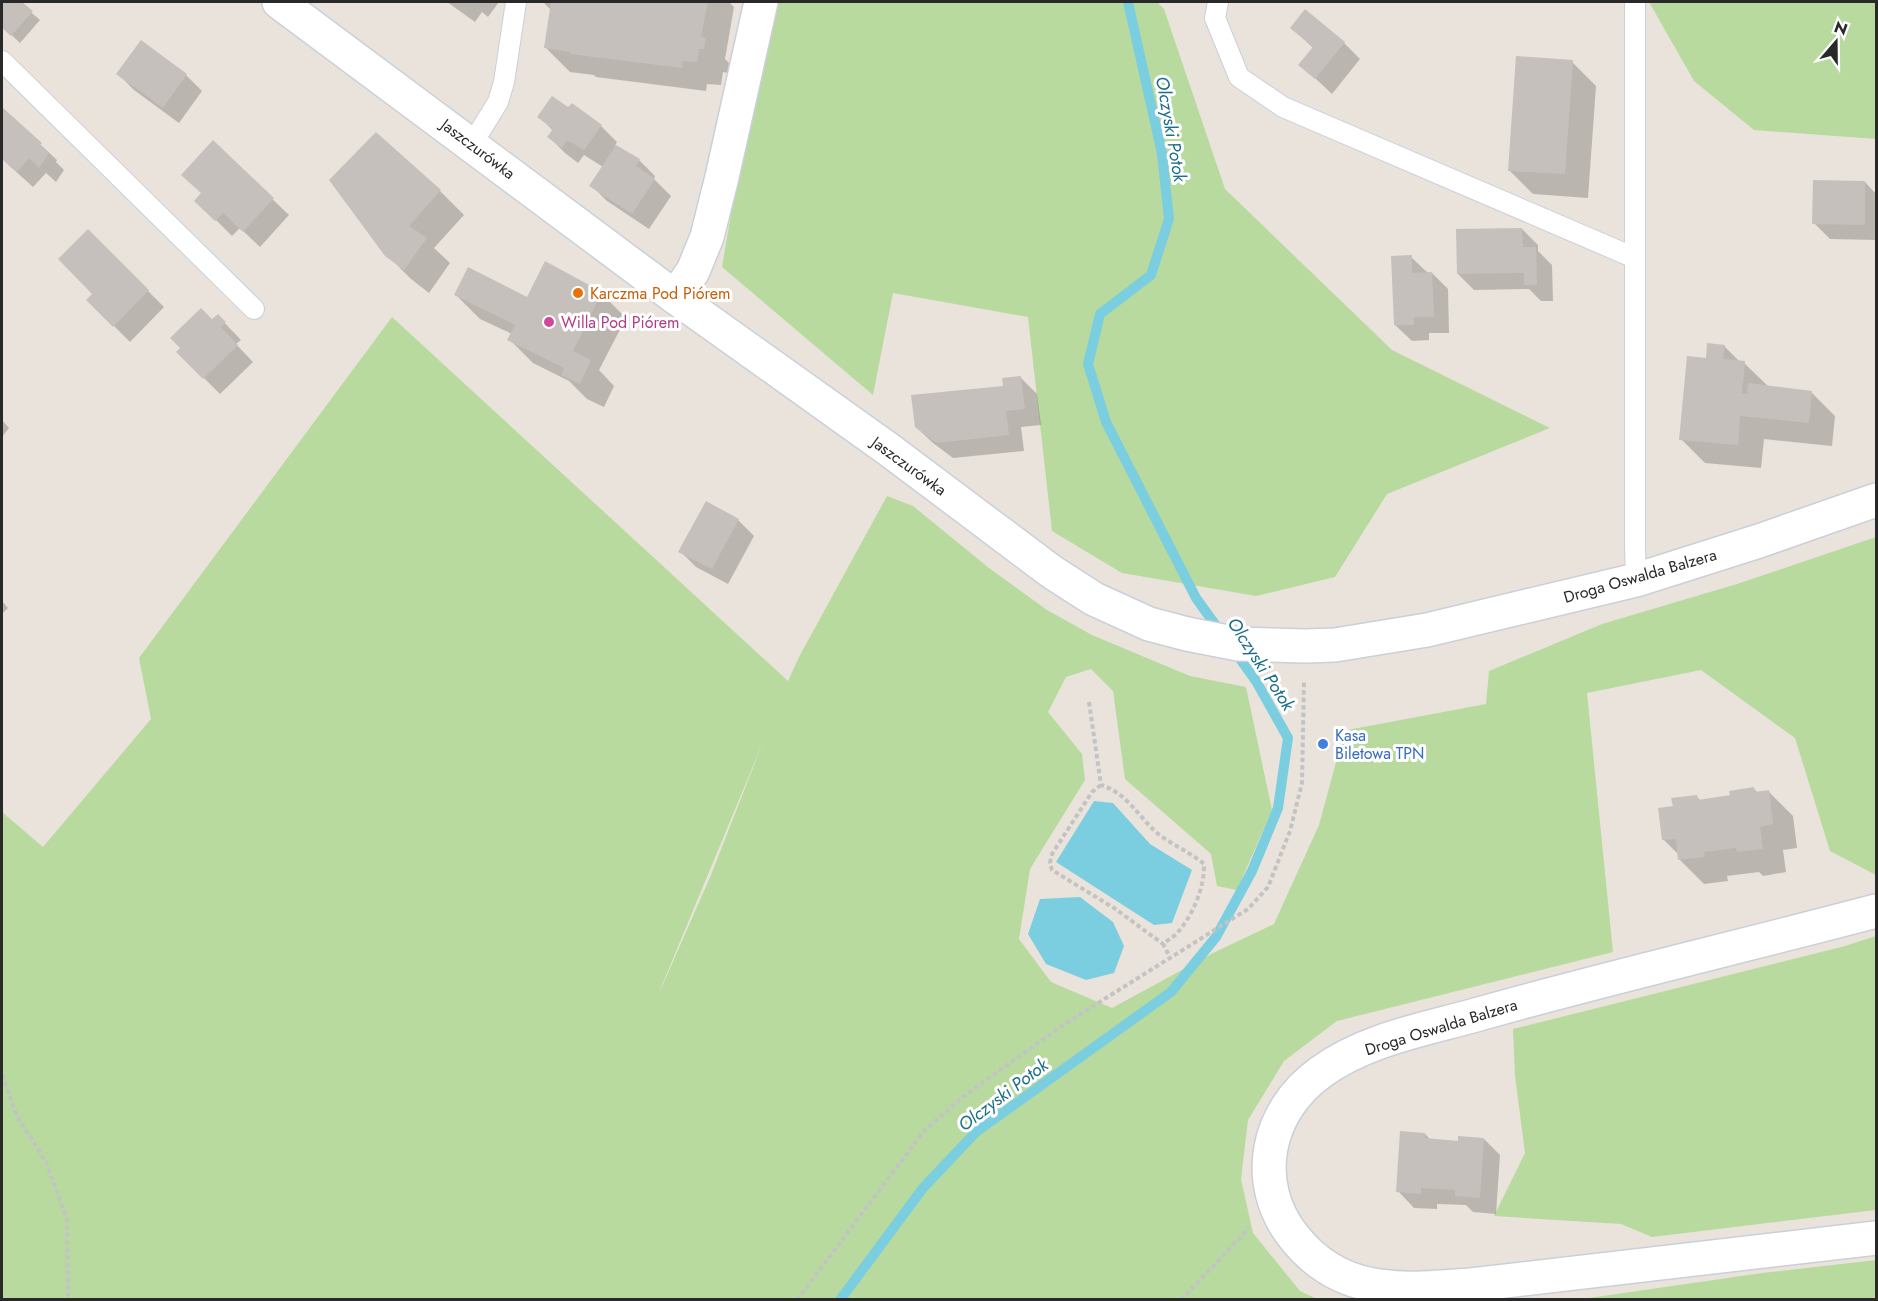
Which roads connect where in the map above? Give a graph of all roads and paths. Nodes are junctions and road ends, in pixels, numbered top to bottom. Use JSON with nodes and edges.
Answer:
{"nodes":[{"id":1,"x":279,"y":2,"type":"edge"},
{"id":2,"x":516,"y":2,"type":"edge"},
{"id":3,"x":761,"y":2,"type":"edge"},
{"id":4,"x":1218,"y":2,"type":"edge"},
{"id":5,"x":1635,"y":2,"type":"edge"},
{"id":6,"x":2,"y":61,"type":"edge"},
{"id":7,"x":472,"y":144,"type":"junction"},
{"id":8,"x":1635,"y":258,"type":"junction"},
{"id":9,"x":675,"y":297,"type":"junction"},
{"id":10,"x":255,"y":309,"type":"dead end"},
{"id":11,"x":1876,"y":500,"type":"edge"},
{"id":12,"x":1636,"y":580,"type":"junction"},
{"id":13,"x":1149,"y":624,"type":"joint"},
{"id":14,"x":1305,"y":646,"type":"junction"},
{"id":15,"x":1089,"y":702,"type":"dead end"},
{"id":16,"x":1101,"y":785,"type":"junction"},
{"id":17,"x":1876,"y":911,"type":"edge"},
{"id":18,"x":1163,"y":944,"type":"junction"},
{"id":19,"x":1170,"y":957,"type":"junction"},
{"id":20,"x":2,"y":1075,"type":"edge"},
{"id":21,"x":1278,"y":1208,"type":"junction"},
{"id":22,"x":1876,"y":1238,"type":"edge"},
{"id":23,"x":68,"y":1299,"type":"edge"},
{"id":24,"x":797,"y":1299,"type":"edge"},
{"id":25,"x":1181,"y":1299,"type":"edge"}],
"edges":[{"from":1,"to":7,"type":"street","name":"Jaszczurówka"},
{"from":2,"to":7,"type":"lane"},
{"from":3,"to":9,"type":"street"},
{"from":4,"to":8,"type":"lane"},
{"from":5,"to":8,"type":"lane"},
{"from":6,"to":10,"type":"lane"},
{"from":7,"to":9,"type":"street","name":"Jaszczurówka"},
{"from":8,"to":12,"type":"lane"},
{"from":9,"to":13,"type":"street","name":"Jaszczurówka"},
{"from":11,"to":12,"type":"street","name":"Droga Oswalda Balzera"},
{"from":12,"to":14,"type":"street","name":"Droga Oswalda Balzera"},
{"from":13,"to":14,"type":"street","name":"Droga Oswalda Balzera"},
{"from":14,"to":19,"type":"path"},
{"from":15,"to":16,"type":"path"},
{"from":16,"to":18,"type":"path"},
{"from":16,"to":18,"type":"path"},
{"from":17,"to":21,"type":"street","name":"Droga Oswalda Balzera"},
{"from":18,"to":19,"type":"path"},
{"from":19,"to":24,"type":"path"},
{"from":20,"to":23,"type":"path"},
{"from":21,"to":22,"type":"street","name":"Droga Oswalda Balzera"},
{"from":21,"to":25,"type":"path"}]}
